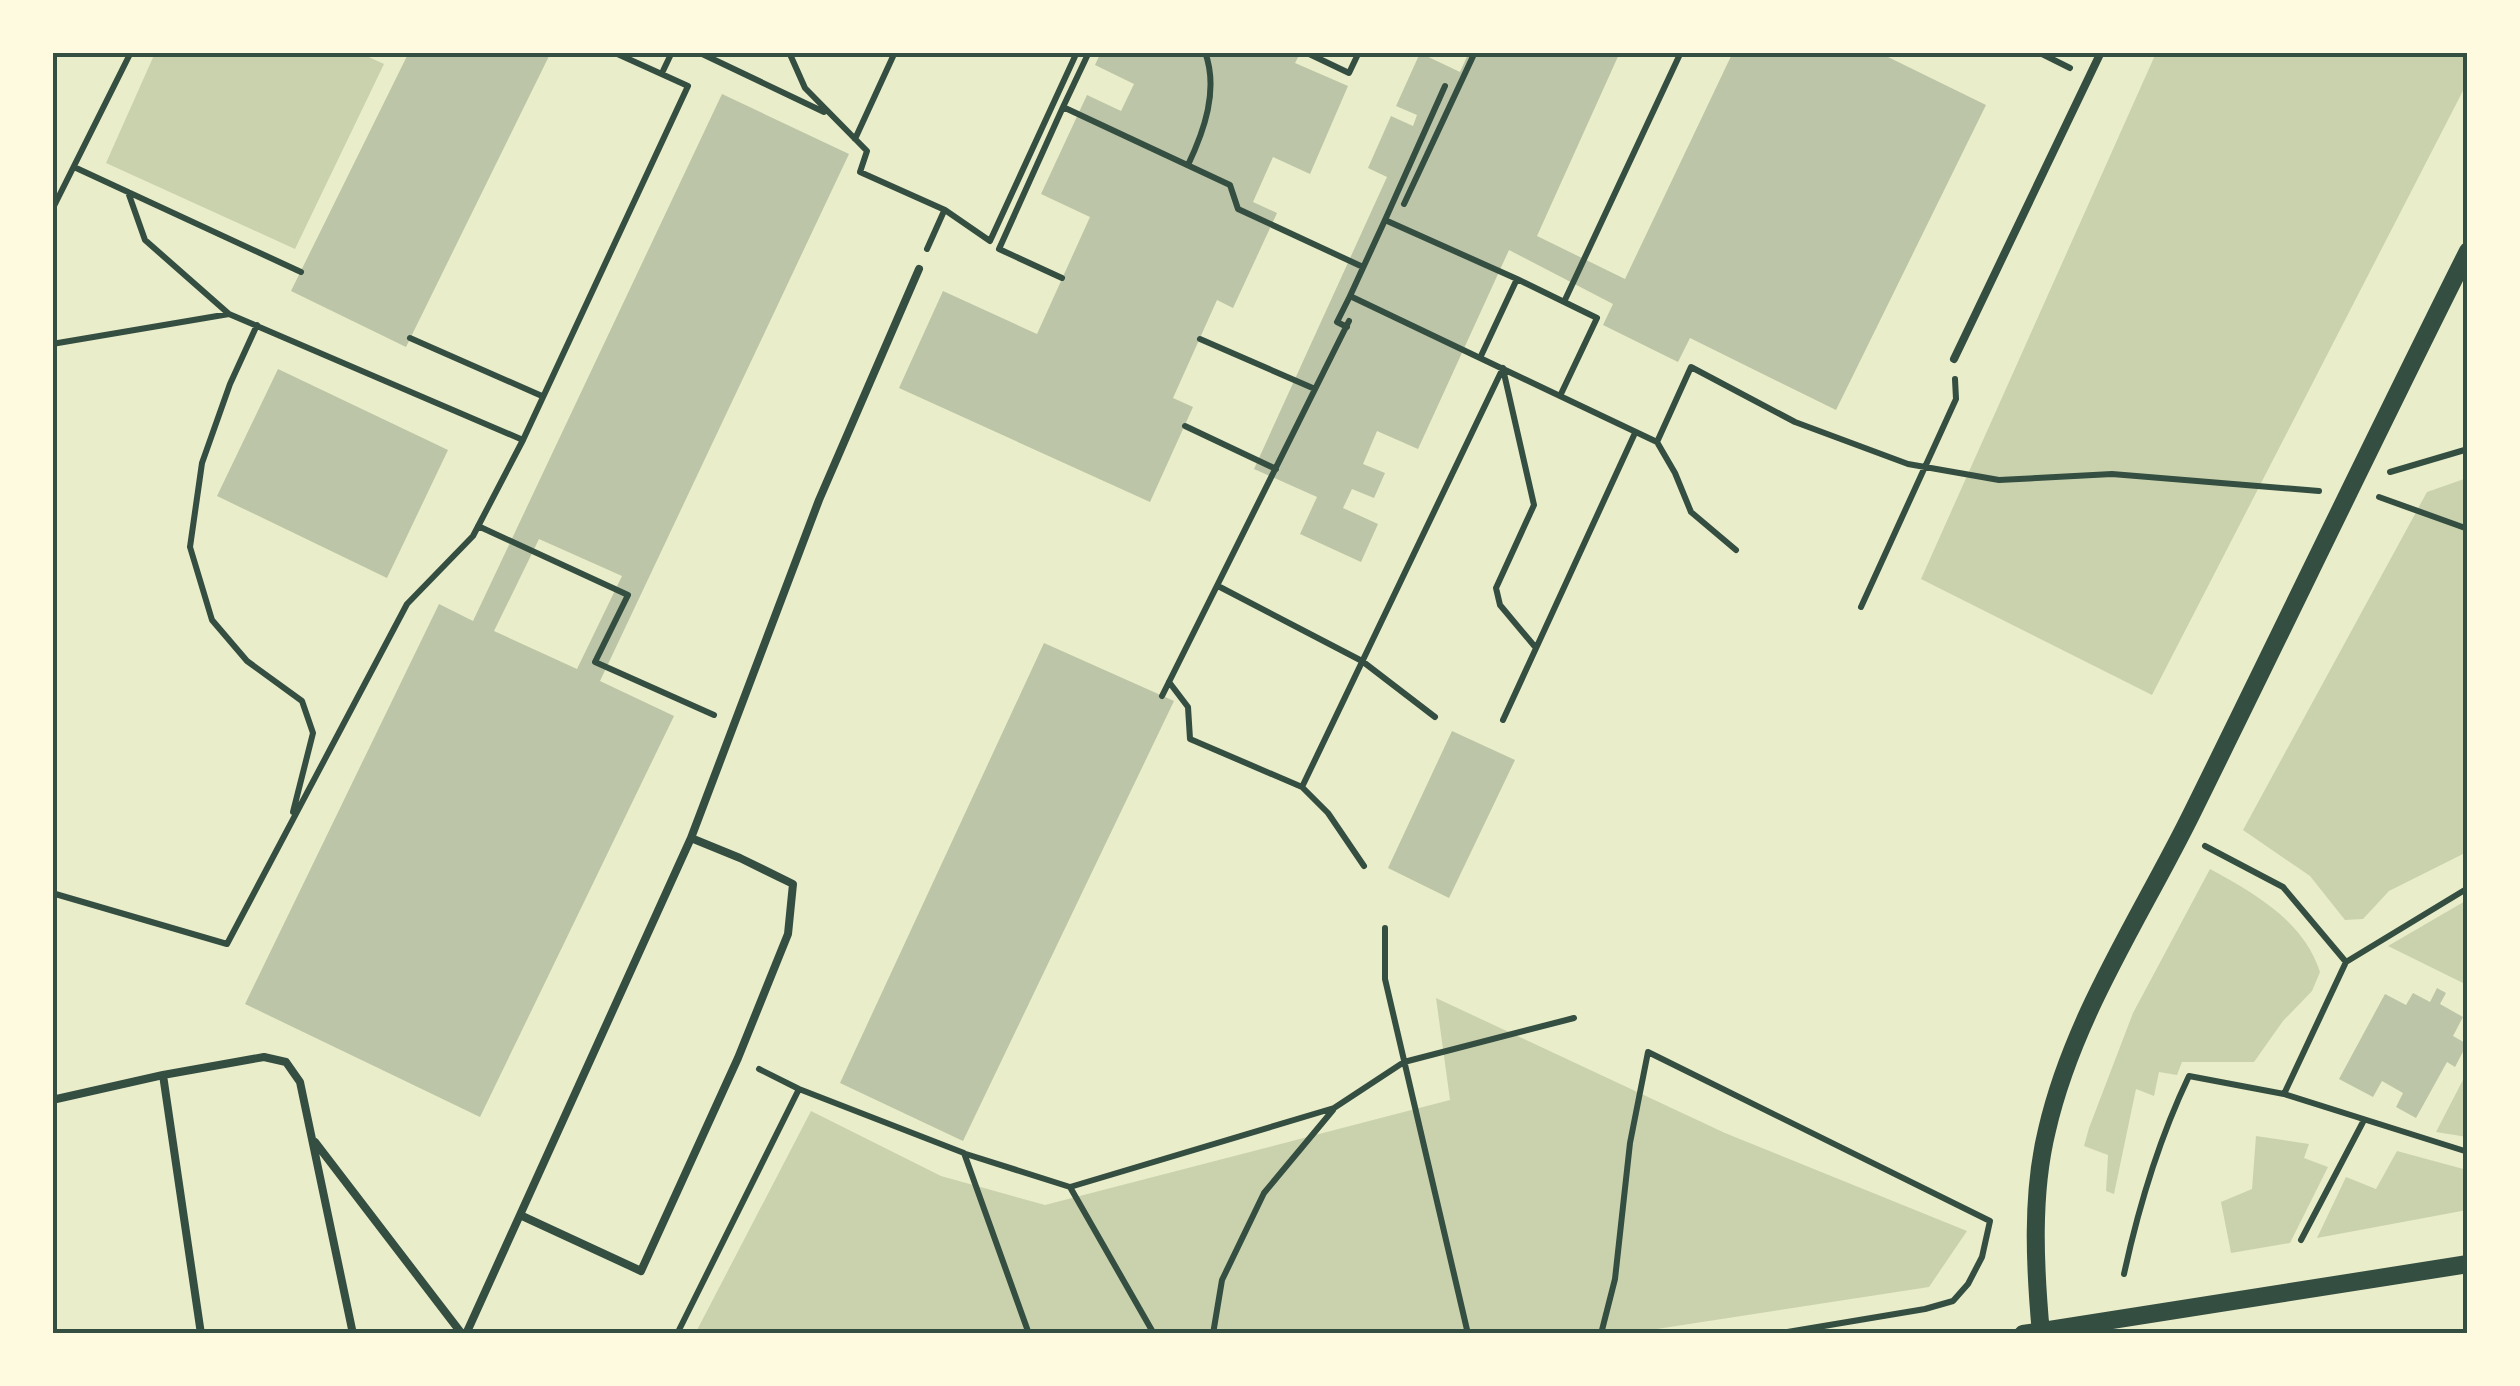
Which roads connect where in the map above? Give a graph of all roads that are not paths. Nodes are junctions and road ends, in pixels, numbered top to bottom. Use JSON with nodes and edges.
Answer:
{"nodes":[{"id":1,"x":2101,"y":52,"type":"edge"},
{"id":2,"x":2468,"y":252,"type":"edge"},
{"id":3,"x":918,"y":269,"type":"road end"},
{"id":4,"x":1954,"y":359,"type":"road end"},
{"id":5,"x":691,"y":838,"type":"junction"},
{"id":6,"x":162,"y":1074,"type":"junction"},
{"id":7,"x":53,"y":1100,"type":"edge"},
{"id":8,"x":312,"y":1139,"type":"junction"},
{"id":9,"x":520,"y":1215,"type":"junction"},
{"id":10,"x":2468,"y":1264,"type":"edge"},
{"id":11,"x":2035,"y":1333,"type":"edge"},
{"id":12,"x":201,"y":1334,"type":"edge"},
{"id":13,"x":352,"y":1334,"type":"edge"},
{"id":14,"x":464,"y":1334,"type":"edge"}],
"edges":[{"from":1,"to":4,"type":"lane"},
{"from":2,"to":11,"type":"street"},
{"from":3,"to":5,"type":"lane"},
{"from":5,"to":9,"type":"lane"},
{"from":5,"to":9,"type":"lane"},
{"from":6,"to":7,"type":"lane"},
{"from":6,"to":8,"type":"lane"},
{"from":6,"to":12,"type":"lane"},
{"from":8,"to":13,"type":"lane"},
{"from":8,"to":14,"type":"lane"},
{"from":9,"to":14,"type":"lane"},
{"from":10,"to":11,"type":"street"}]}
